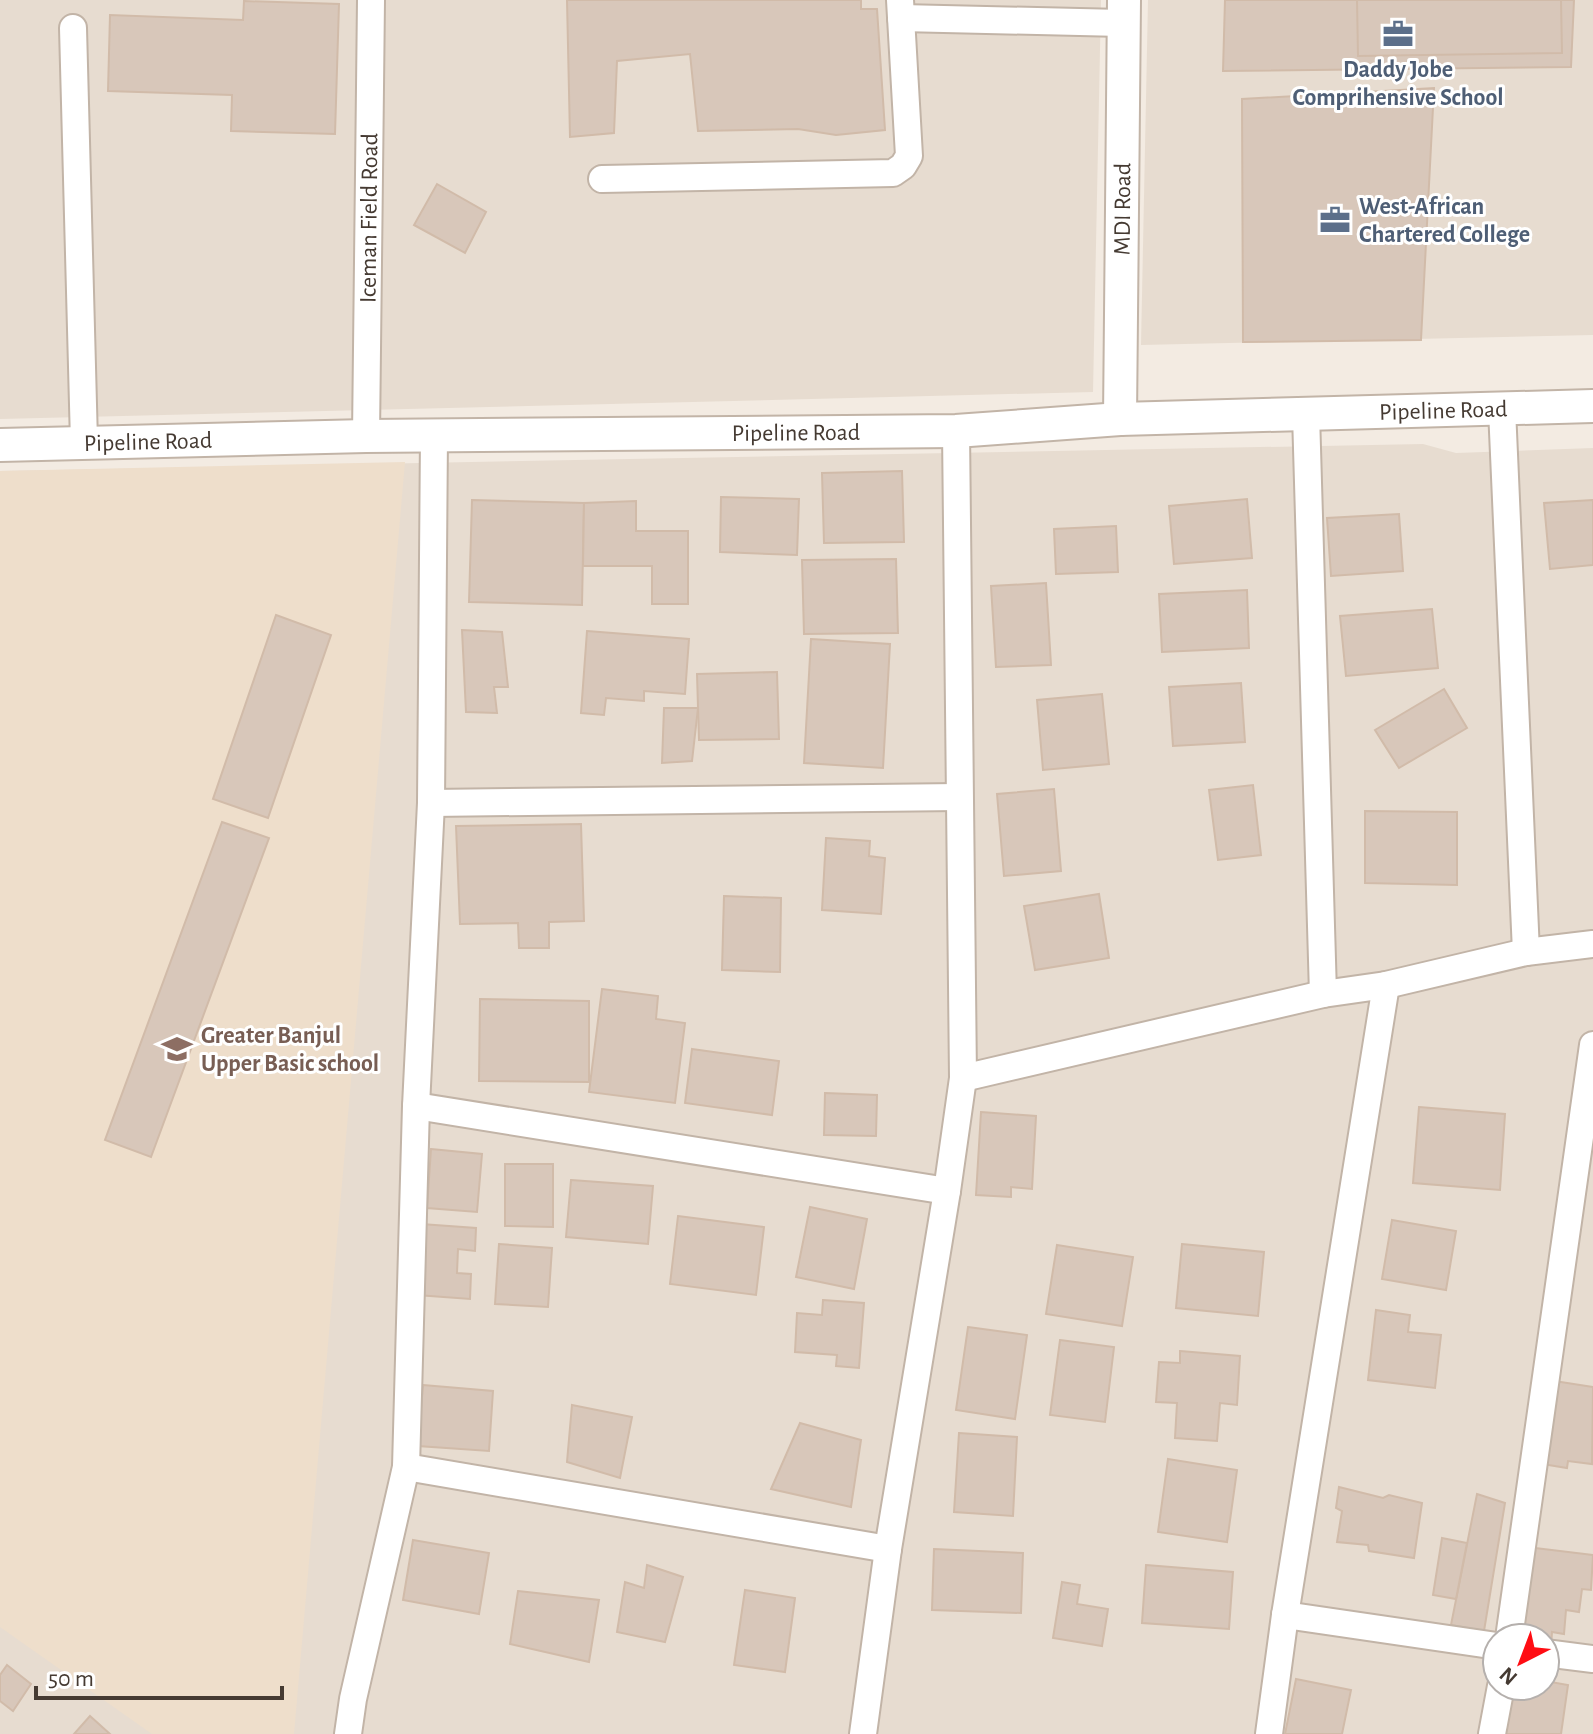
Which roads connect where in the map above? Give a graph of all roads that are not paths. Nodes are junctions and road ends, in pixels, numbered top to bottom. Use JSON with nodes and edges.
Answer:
{"nodes":[{"id":1,"x":371,"y":0,"type":"edge"},
{"id":2,"x":901,"y":9,"type":"edge"},
{"id":3,"x":1123,"y":11,"type":"edge"},
{"id":4,"x":73,"y":28,"type":"dead end"},
{"id":5,"x":602,"y":179,"type":"dead end"},
{"id":6,"x":1593,"y":406,"type":"edge"},
{"id":7,"x":1502,"y":409,"type":"junction"},
{"id":8,"x":1306,"y":414,"type":"junction"},
{"id":9,"x":1120,"y":419,"type":"junction"},
{"id":10,"x":956,"y":431,"type":"junction"},
{"id":11,"x":434,"y":435,"type":"junction"},
{"id":12,"x":366,"y":436,"type":"junction"},
{"id":13,"x":84,"y":442,"type":"junction"},
{"id":14,"x":0,"y":445,"type":"edge"},
{"id":15,"x":959,"y":797,"type":"junction"},
{"id":16,"x":431,"y":803,"type":"junction"},
{"id":17,"x":1593,"y":944,"type":"edge"},
{"id":18,"x":1526,"y":952,"type":"junction"},
{"id":19,"x":1386,"y":985,"type":"junction"},
{"id":20,"x":1323,"y":994,"type":"junction"},
{"id":21,"x":1593,"y":1045,"type":"edge"},
{"id":22,"x":963,"y":1078,"type":"junction"},
{"id":23,"x":416,"y":1106,"type":"junction"},
{"id":24,"x":947,"y":1191,"type":"junction"},
{"id":25,"x":406,"y":1467,"type":"junction"},
{"id":26,"x":888,"y":1549,"type":"junction"},
{"id":27,"x":1285,"y":1615,"type":"junction"},
{"id":28,"x":1511,"y":1622,"type":"edge"},
{"id":29,"x":1481,"y":1644,"type":"edge"},
{"id":30,"x":1561,"y":1655,"type":"edge"},
{"id":31,"x":1593,"y":1659,"type":"edge"},
{"id":32,"x":1498,"y":1702,"type":"edge"},
{"id":33,"x":348,"y":1734,"type":"edge"},
{"id":34,"x":863,"y":1734,"type":"edge"},
{"id":35,"x":1269,"y":1734,"type":"edge"},
{"id":36,"x":1492,"y":1734,"type":"edge"}],
"edges":[{"from":1,"to":12,"type":"street","name":"Iceman Field Road"},
{"from":2,"to":3,"type":"street"},
{"from":2,"to":5,"type":"street"},
{"from":3,"to":9,"type":"street","name":"MDI Road"},
{"from":4,"to":13,"type":"street"},
{"from":6,"to":7,"type":"street","name":"Pipeline Road"},
{"from":7,"to":8,"type":"street","name":"Pipeline Road"},
{"from":7,"to":18,"type":"street"},
{"from":8,"to":9,"type":"street","name":"Pipeline Road"},
{"from":8,"to":20,"type":"street"},
{"from":9,"to":10,"type":"street","name":"Pipeline Road"},
{"from":10,"to":11,"type":"street","name":"Pipeline Road"},
{"from":10,"to":15,"type":"street"},
{"from":11,"to":12,"type":"street","name":"Pipeline Road"},
{"from":11,"to":16,"type":"street"},
{"from":12,"to":13,"type":"street","name":"Pipeline Road"},
{"from":13,"to":14,"type":"street","name":"Pipeline Road"},
{"from":15,"to":16,"type":"street"},
{"from":15,"to":22,"type":"street"},
{"from":16,"to":23,"type":"street"},
{"from":17,"to":18,"type":"street"},
{"from":18,"to":19,"type":"street"},
{"from":19,"to":20,"type":"street"},
{"from":19,"to":27,"type":"street"},
{"from":20,"to":22,"type":"street"},
{"from":21,"to":28,"type":"street"},
{"from":22,"to":24,"type":"street"},
{"from":23,"to":24,"type":"street"},
{"from":23,"to":25,"type":"street"},
{"from":24,"to":26,"type":"street"},
{"from":25,"to":26,"type":"street"},
{"from":25,"to":33,"type":"street"},
{"from":26,"to":34,"type":"street"},
{"from":27,"to":29,"type":"street"},
{"from":27,"to":35,"type":"street"},
{"from":30,"to":31,"type":"street"},
{"from":32,"to":36,"type":"street"}]}
